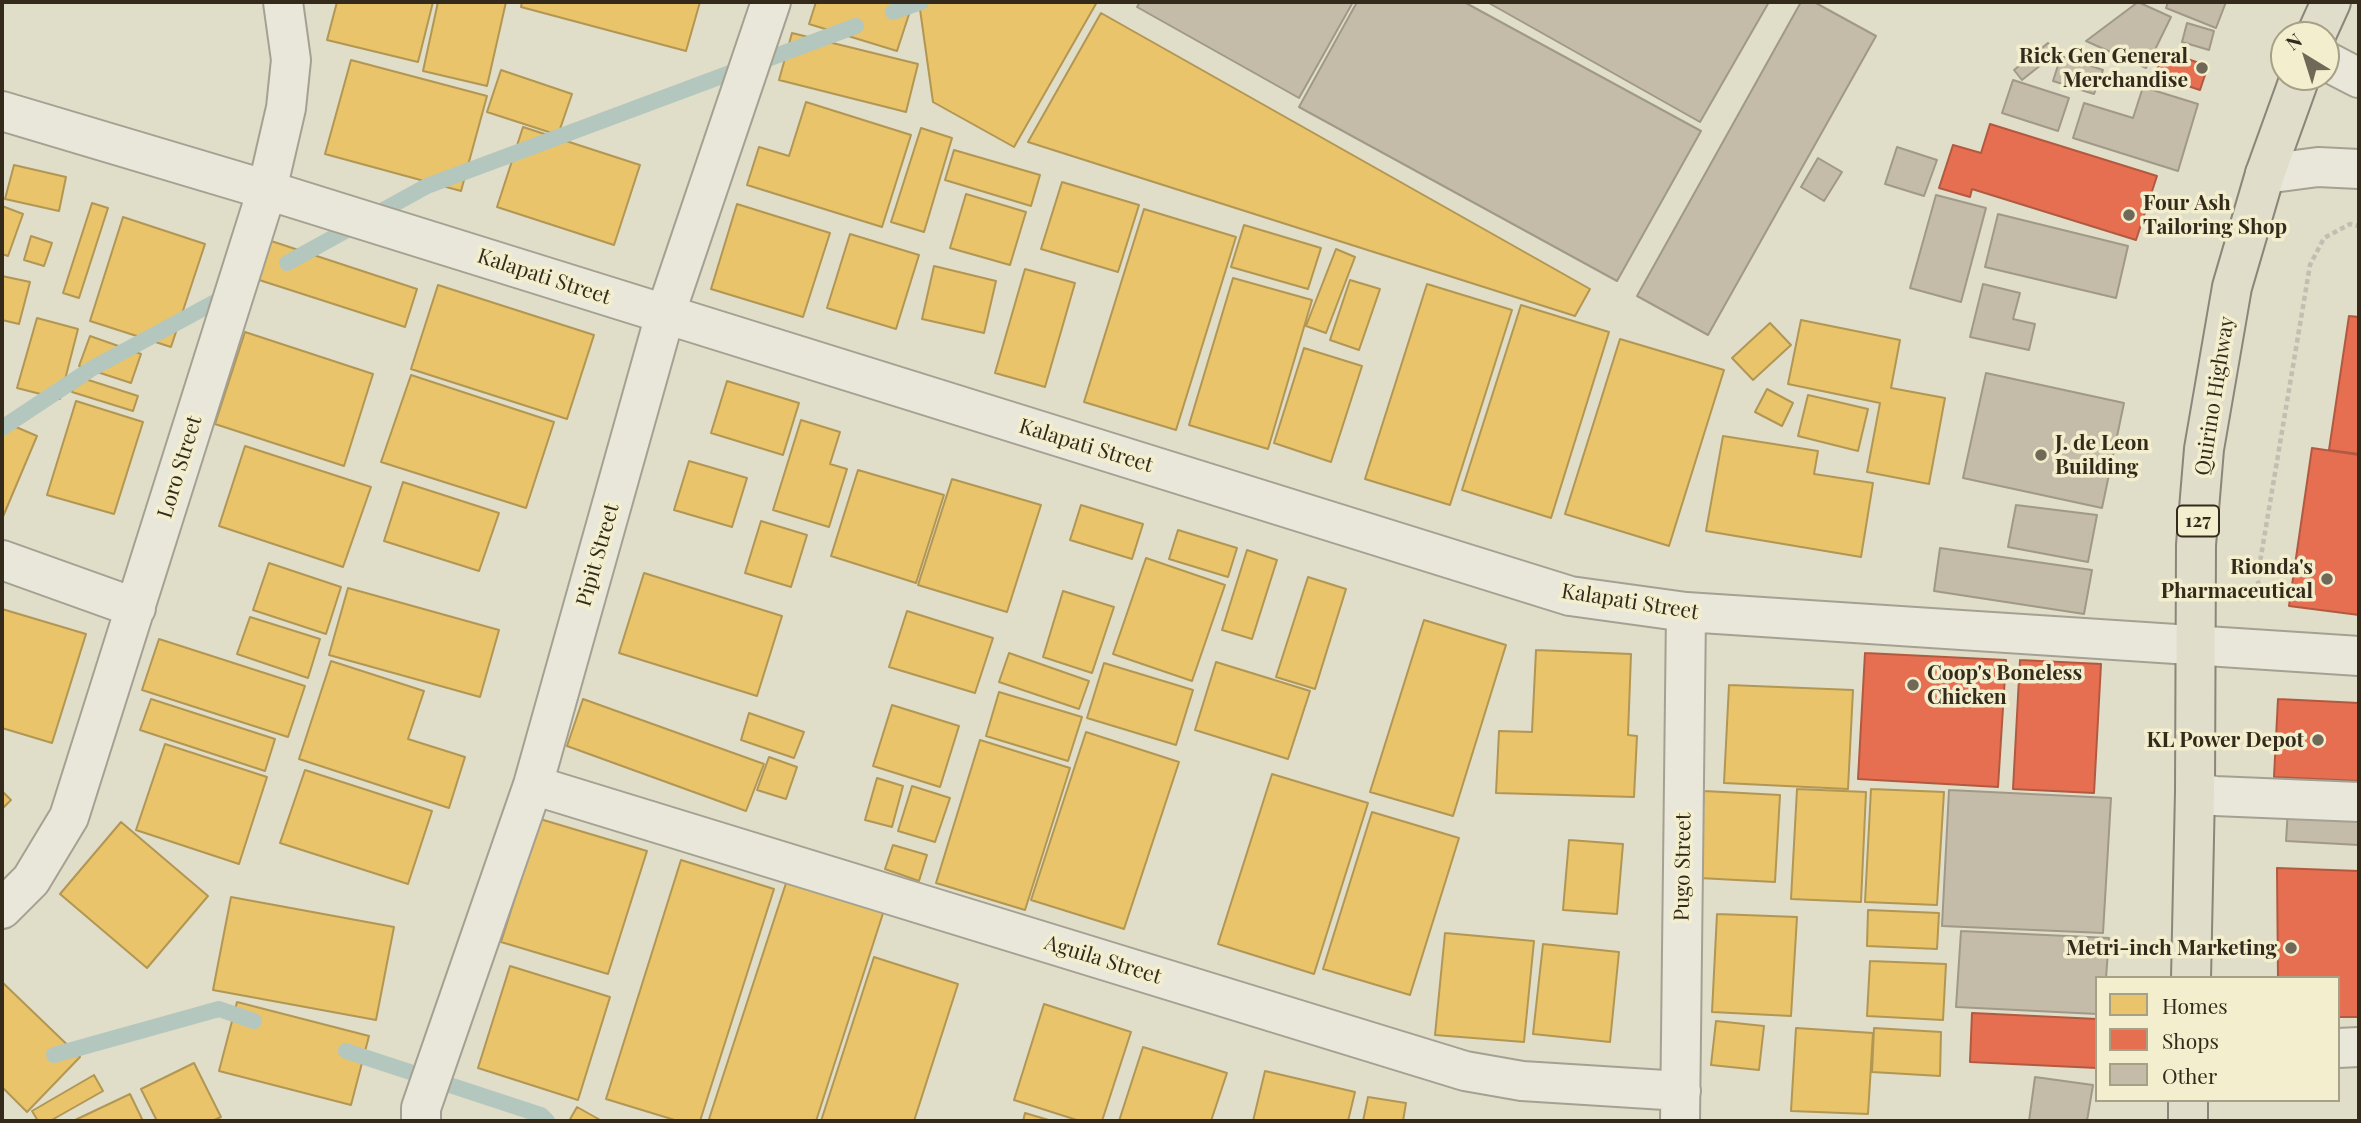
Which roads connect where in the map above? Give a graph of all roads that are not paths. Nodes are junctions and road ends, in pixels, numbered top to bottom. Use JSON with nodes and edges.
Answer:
{"nodes":[{"id":1,"x":284,"y":2,"type":"edge"},
{"id":2,"x":771,"y":2,"type":"edge"},
{"id":3,"x":2330,"y":2,"type":"edge"},
{"id":4,"x":2322,"y":21,"type":"edge"},
{"id":5,"x":2340,"y":68,"type":"edge"},
{"id":6,"x":2359,"y":78,"type":"edge"},
{"id":7,"x":2295,"y":91,"type":"edge"},
{"id":8,"x":2,"y":111,"type":"edge"},
{"id":9,"x":2359,"y":169,"type":"edge"},
{"id":10,"x":2264,"y":174,"type":"junction"},
{"id":11,"x":267,"y":190,"type":"junction"},
{"id":12,"x":665,"y":315,"type":"junction"},
{"id":13,"x":2,"y":559,"type":"edge"},
{"id":14,"x":136,"y":608,"type":"junction"},
{"id":15,"x":1686,"y":612,"type":"junction"},
{"id":16,"x":2195,"y":646,"type":"junction"},
{"id":17,"x":2359,"y":656,"type":"edge"},
{"id":18,"x":533,"y":785,"type":"junction"},
{"id":19,"x":2195,"y":792,"type":"junction"},
{"id":20,"x":2359,"y":802,"type":"edge"},
{"id":21,"x":2,"y":909,"type":"edge"},
{"id":22,"x":2191,"y":976,"type":"edge"},
{"id":23,"x":2359,"y":1047,"type":"edge"},
{"id":24,"x":2340,"y":1048,"type":"edge"},
{"id":25,"x":2188,"y":1102,"type":"edge"},
{"id":26,"x":1681,"y":1106,"type":"edge"},
{"id":27,"x":421,"y":1114,"type":"edge"},
{"id":28,"x":2188,"y":1121,"type":"edge"}],
"edges":[{"from":1,"to":11,"type":"street","name":"Loro Street"},
{"from":2,"to":12,"type":"street","name":"Pipit Street"},
{"from":3,"to":4,"type":"main road"},
{"from":5,"to":6,"type":"street"},
{"from":7,"to":10,"type":"main road","name":"Quirino Highway","number":"127"},
{"from":8,"to":11,"type":"street","name":"Kalapati Street"},
{"from":9,"to":10,"type":"street"},
{"from":10,"to":16,"type":"main road","name":"Quirino Highway","number":"127"},
{"from":11,"to":12,"type":"street","name":"Kalapati Street"},
{"from":11,"to":14,"type":"street","name":"Loro Street"},
{"from":12,"to":15,"type":"street","name":"Kalapati Street"},
{"from":12,"to":18,"type":"street","name":"Pipit Street"},
{"from":13,"to":14,"type":"street"},
{"from":14,"to":21,"type":"street","name":"Loro Street"},
{"from":15,"to":16,"type":"street","name":"Kalapati Street"},
{"from":15,"to":26,"type":"street","name":"Pugo Street"},
{"from":16,"to":17,"type":"street","name":"Kalapati Street"},
{"from":16,"to":19,"type":"main road","name":"Quirino Highway","number":"127"},
{"from":18,"to":26,"type":"street","name":"Aguila Street"},
{"from":18,"to":27,"type":"street","name":"Pipit Street"},
{"from":19,"to":20,"type":"street"},
{"from":19,"to":22,"type":"main road","name":"Quirino Highway","number":"127"},
{"from":23,"to":24,"type":"street"},
{"from":25,"to":28,"type":"main road"}]}
